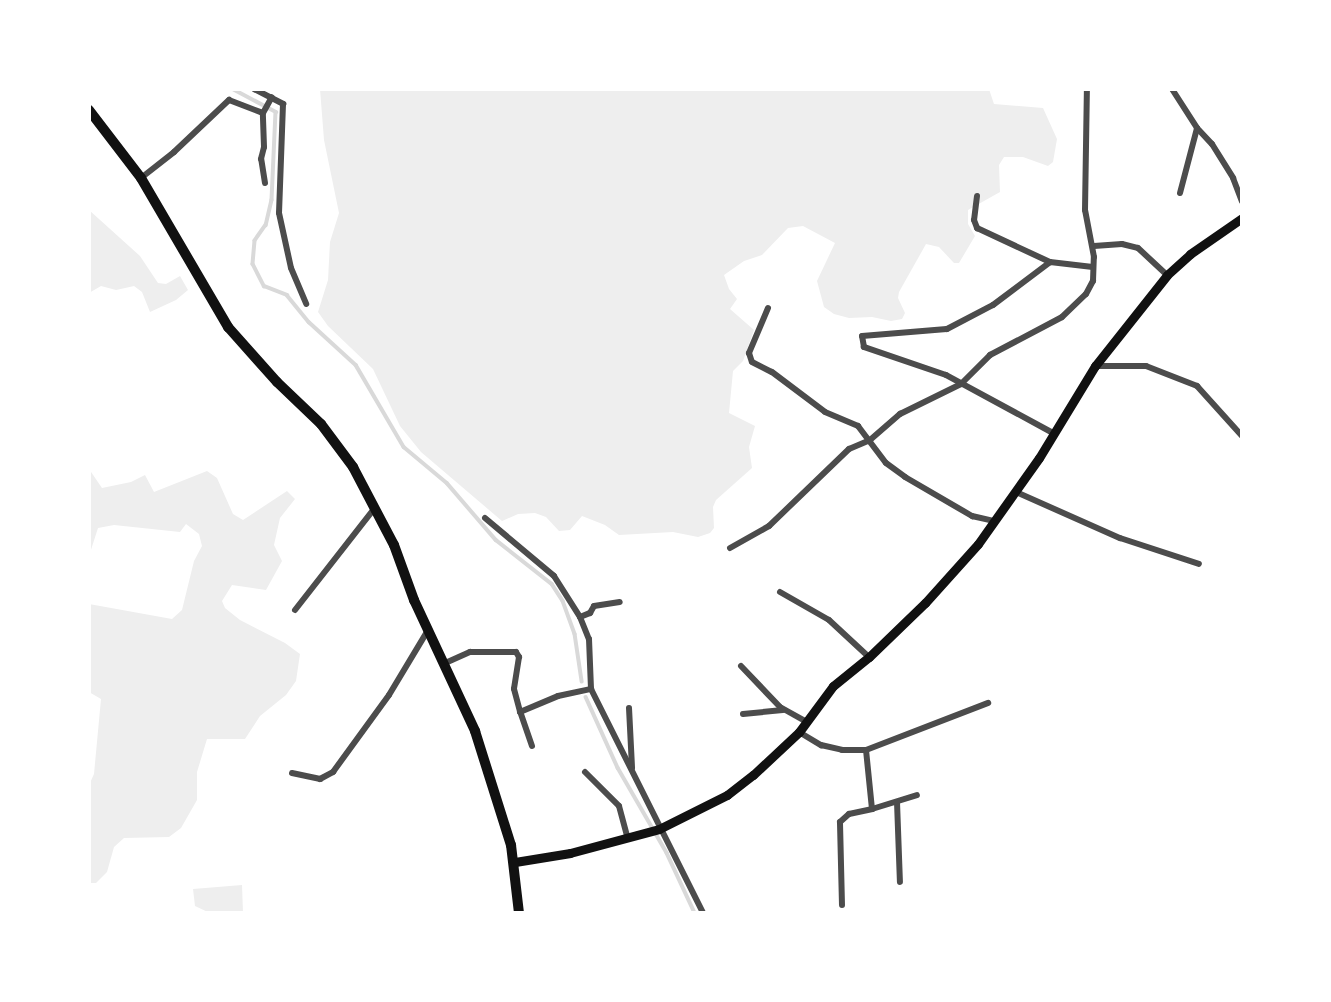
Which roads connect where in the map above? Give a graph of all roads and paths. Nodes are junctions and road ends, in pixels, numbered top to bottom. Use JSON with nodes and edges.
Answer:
{"nodes":[{"id":1,"x":254,"y":89,"type":"edge"},
{"id":2,"x":1087,"y":89,"type":"edge"},
{"id":3,"x":1171,"y":89,"type":"edge"},
{"id":4,"x":271,"y":99,"type":"junction"},
{"id":5,"x":89,"y":110,"type":"edge"},
{"id":6,"x":263,"y":111,"type":"junction"},
{"id":7,"x":1197,"y":128,"type":"junction"},
{"id":8,"x":141,"y":178,"type":"junction"},
{"id":9,"x":265,"y":183,"type":"dead end"},
{"id":10,"x":1180,"y":193,"type":"dead end"},
{"id":11,"x":977,"y":196,"type":"dead end"},
{"id":12,"x":1242,"y":201,"type":"edge"},
{"id":13,"x":1242,"y":218,"type":"edge"},
{"id":14,"x":1094,"y":246,"type":"junction"},
{"id":15,"x":1050,"y":262,"type":"junction"},
{"id":16,"x":1093,"y":267,"type":"junction"},
{"id":17,"x":1167,"y":275,"type":"junction"},
{"id":18,"x":306,"y":303,"type":"dead end"},
{"id":19,"x":768,"y":308,"type":"dead end"},
{"id":20,"x":1095,"y":366,"type":"junction"},
{"id":21,"x":961,"y":384,"type":"junction"},
{"id":22,"x":1053,"y":433,"type":"junction"},
{"id":23,"x":1242,"y":436,"type":"edge"},
{"id":24,"x":870,"y":440,"type":"junction"},
{"id":25,"x":1016,"y":492,"type":"junction"},
{"id":26,"x":374,"y":509,"type":"junction"},
{"id":27,"x":485,"y":518,"type":"dead end"},
{"id":28,"x":993,"y":522,"type":"junction"},
{"id":29,"x":730,"y":548,"type":"dead end"},
{"id":30,"x":1199,"y":564,"type":"dead end"},
{"id":31,"x":780,"y":592,"type":"dead end"},
{"id":32,"x":620,"y":602,"type":"dead end"},
{"id":33,"x":295,"y":610,"type":"dead end"},
{"id":34,"x":580,"y":617,"type":"junction"},
{"id":35,"x":428,"y":630,"type":"junction"},
{"id":36,"x":869,"y":657,"type":"junction"},
{"id":37,"x":443,"y":664,"type":"junction"},
{"id":38,"x":741,"y":666,"type":"dead end"},
{"id":39,"x":591,"y":689,"type":"junction"},
{"id":40,"x":988,"y":703,"type":"dead end"},
{"id":41,"x":629,"y":708,"type":"dead end"},
{"id":42,"x":783,"y":710,"type":"junction"},
{"id":43,"x":520,"y":712,"type":"junction"},
{"id":44,"x":743,"y":714,"type":"dead end"},
{"id":45,"x":807,"y":722,"type":"junction"},
{"id":46,"x":799,"y":732,"type":"junction"},
{"id":47,"x":532,"y":746,"type":"dead end"},
{"id":48,"x":866,"y":750,"type":"junction"},
{"id":49,"x":585,"y":772,"type":"dead end"},
{"id":50,"x":292,"y":773,"type":"dead end"},
{"id":51,"x":632,"y":774,"type":"junction"},
{"id":52,"x":917,"y":795,"type":"dead end"},
{"id":53,"x":897,"y":802,"type":"junction"},
{"id":54,"x":872,"y":809,"type":"junction"},
{"id":55,"x":661,"y":829,"type":"junction"},
{"id":56,"x":628,"y":839,"type":"junction"},
{"id":57,"x":515,"y":862,"type":"junction"},
{"id":58,"x":900,"y":882,"type":"dead end"},
{"id":59,"x":842,"y":905,"type":"dead end"},
{"id":60,"x":519,"y":913,"type":"edge"},
{"id":61,"x":703,"y":913,"type":"edge"}],
"edges":[{"from":1,"to":4,"type":"street"},
{"from":2,"to":14,"type":"street"},
{"from":3,"to":7,"type":"street"},
{"from":4,"to":6,"type":"street"},
{"from":4,"to":18,"type":"street"},
{"from":5,"to":8,"type":"highway"},
{"from":6,"to":8,"type":"street"},
{"from":6,"to":9,"type":"street"},
{"from":7,"to":10,"type":"street"},
{"from":7,"to":12,"type":"street"},
{"from":8,"to":26,"type":"highway"},
{"from":11,"to":15,"type":"street"},
{"from":13,"to":17,"type":"main road"},
{"from":14,"to":16,"type":"street"},
{"from":14,"to":17,"type":"street"},
{"from":15,"to":16,"type":"street"},
{"from":15,"to":21,"type":"street"},
{"from":16,"to":21,"type":"street"},
{"from":17,"to":20,"type":"main road"},
{"from":19,"to":24,"type":"street"},
{"from":20,"to":22,"type":"main road"},
{"from":20,"to":23,"type":"street"},
{"from":21,"to":22,"type":"street"},
{"from":21,"to":24,"type":"street"},
{"from":22,"to":25,"type":"main road"},
{"from":24,"to":28,"type":"street"},
{"from":24,"to":29,"type":"street"},
{"from":25,"to":28,"type":"main road"},
{"from":25,"to":30,"type":"street"},
{"from":26,"to":33,"type":"street"},
{"from":26,"to":35,"type":"highway"},
{"from":27,"to":34,"type":"street"},
{"from":28,"to":36,"type":"main road"},
{"from":31,"to":36,"type":"street"},
{"from":32,"to":34,"type":"street"},
{"from":34,"to":39,"type":"street"},
{"from":35,"to":37,"type":"highway"},
{"from":35,"to":50,"type":"street"},
{"from":36,"to":45,"type":"main road"},
{"from":37,"to":43,"type":"street"},
{"from":37,"to":57,"type":"highway"},
{"from":38,"to":42,"type":"street"},
{"from":39,"to":43,"type":"street"},
{"from":39,"to":51,"type":"street"},
{"from":40,"to":48,"type":"street"},
{"from":41,"to":51,"type":"street"},
{"from":42,"to":44,"type":"street"},
{"from":42,"to":45,"type":"street"},
{"from":43,"to":47,"type":"street"},
{"from":45,"to":46,"type":"main road"},
{"from":46,"to":48,"type":"street"},
{"from":46,"to":55,"type":"main road"},
{"from":48,"to":54,"type":"street"},
{"from":49,"to":56,"type":"street"},
{"from":51,"to":55,"type":"street"},
{"from":52,"to":53,"type":"street"},
{"from":53,"to":54,"type":"street"},
{"from":53,"to":58,"type":"street"},
{"from":54,"to":59,"type":"street"},
{"from":55,"to":56,"type":"main road"},
{"from":55,"to":61,"type":"street"},
{"from":56,"to":57,"type":"main road"},
{"from":57,"to":60,"type":"highway"}]}
